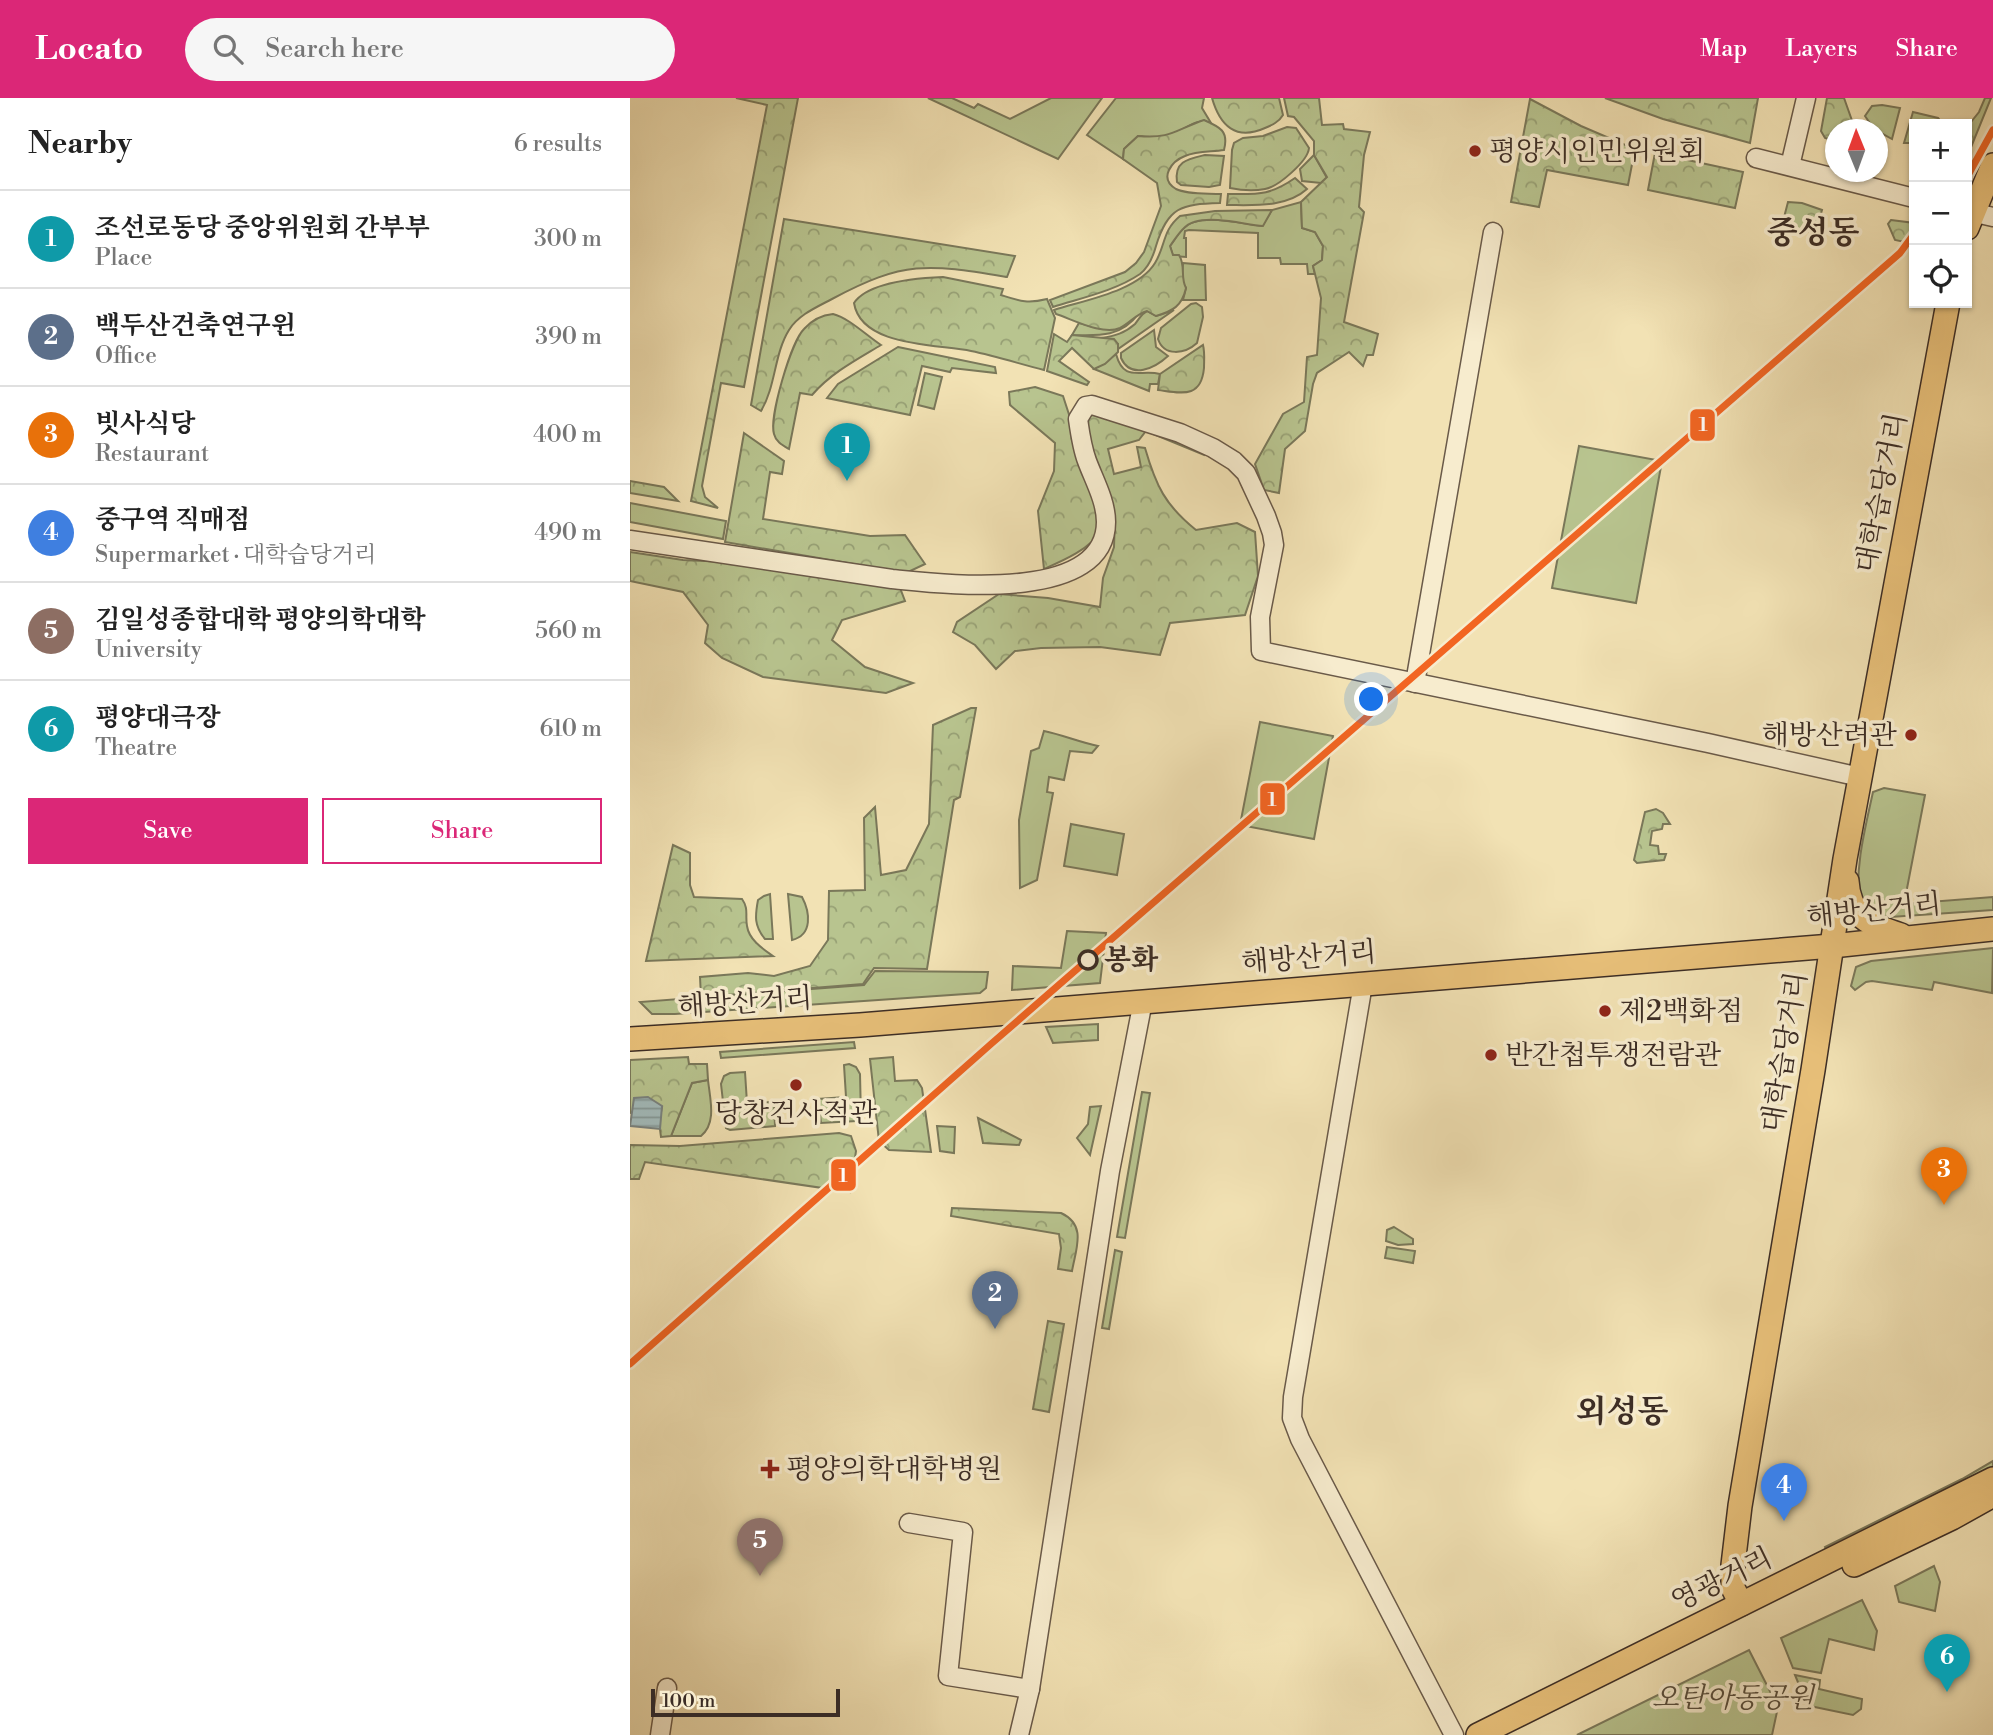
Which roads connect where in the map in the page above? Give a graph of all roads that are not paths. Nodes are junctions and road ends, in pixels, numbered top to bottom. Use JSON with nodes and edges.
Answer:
{"nodes":[{"id":1,"x":1806,"y":98,"type":"edge"},
{"id":2,"x":1756,"y":158,"type":"dead end"},
{"id":3,"x":1993,"y":165,"type":"edge"},
{"id":4,"x":1790,"y":166,"type":"junction"},
{"id":5,"x":1909,"y":197,"type":"edge"},
{"id":6,"x":1975,"y":217,"type":"edge"},
{"id":7,"x":1493,"y":232,"type":"dead end"},
{"id":8,"x":1947,"y":308,"type":"edge"},
{"id":9,"x":630,"y":540,"type":"edge"},
{"id":10,"x":1415,"y":683,"type":"junction"},
{"id":11,"x":1860,"y":777,"type":"junction"},
{"id":12,"x":1845,"y":859,"type":"junction"},
{"id":13,"x":1993,"y":929,"type":"edge"},
{"id":14,"x":1908,"y":937,"type":"junction"},
{"id":15,"x":1832,"y":946,"type":"junction"},
{"id":16,"x":1363,"y":984,"type":"junction"},
{"id":17,"x":1143,"y":1001,"type":"junction"},
{"id":18,"x":630,"y":1039,"type":"edge"},
{"id":19,"x":1993,"y":1479,"type":"edge"},
{"id":20,"x":1993,"y":1495,"type":"edge"},
{"id":21,"x":1993,"y":1504,"type":"edge"},
{"id":22,"x":1952,"y":1518,"type":"junction"},
{"id":23,"x":909,"y":1523,"type":"dead end"},
{"id":24,"x":1741,"y":1604,"type":"junction"},
{"id":25,"x":667,"y":1688,"type":"dead end"},
{"id":26,"x":1030,"y":1689,"type":"junction"},
{"id":27,"x":660,"y":1735,"type":"edge"},
{"id":28,"x":1018,"y":1735,"type":"edge"},
{"id":29,"x":1454,"y":1735,"type":"edge"},
{"id":30,"x":1478,"y":1735,"type":"edge"},
{"id":31,"x":1509,"y":1735,"type":"edge"}],
"edges":[{"from":1,"to":4,"type":"street"},
{"from":2,"to":4,"type":"street"},
{"from":3,"to":6,"type":"main road"},
{"from":4,"to":5,"type":"street"},
{"from":7,"to":10,"type":"street"},
{"from":8,"to":11,"type":"main road","name":"대학습당거리"},
{"from":9,"to":10,"type":"street"},
{"from":10,"to":11,"type":"street"},
{"from":11,"to":12,"type":"main road","name":"대학습당거리"},
{"from":12,"to":14,"type":"main road"},
{"from":12,"to":15,"type":"main road","name":"대학습당거리"},
{"from":13,"to":14,"type":"main road","name":"해방산거리"},
{"from":14,"to":15,"type":"main road","name":"해방산거리"},
{"from":15,"to":16,"type":"main road","name":"해방산거리"},
{"from":15,"to":24,"type":"main road","name":"대학습당거리"},
{"from":16,"to":17,"type":"main road","name":"해방산거리"},
{"from":16,"to":29,"type":"street"},
{"from":17,"to":18,"type":"main road","name":"해방산거리"},
{"from":17,"to":26,"type":"street"},
{"from":19,"to":24,"type":"main road","name":"영광거리"},
{"from":20,"to":22,"type":"main road","name":"영광거리"},
{"from":21,"to":22,"type":"main road"},
{"from":22,"to":31,"type":"main road","name":"영광거리"},
{"from":23,"to":26,"type":"street"},
{"from":24,"to":30,"type":"main road","name":"영광거리"},
{"from":25,"to":27,"type":"street"},
{"from":26,"to":28,"type":"street"}]}
